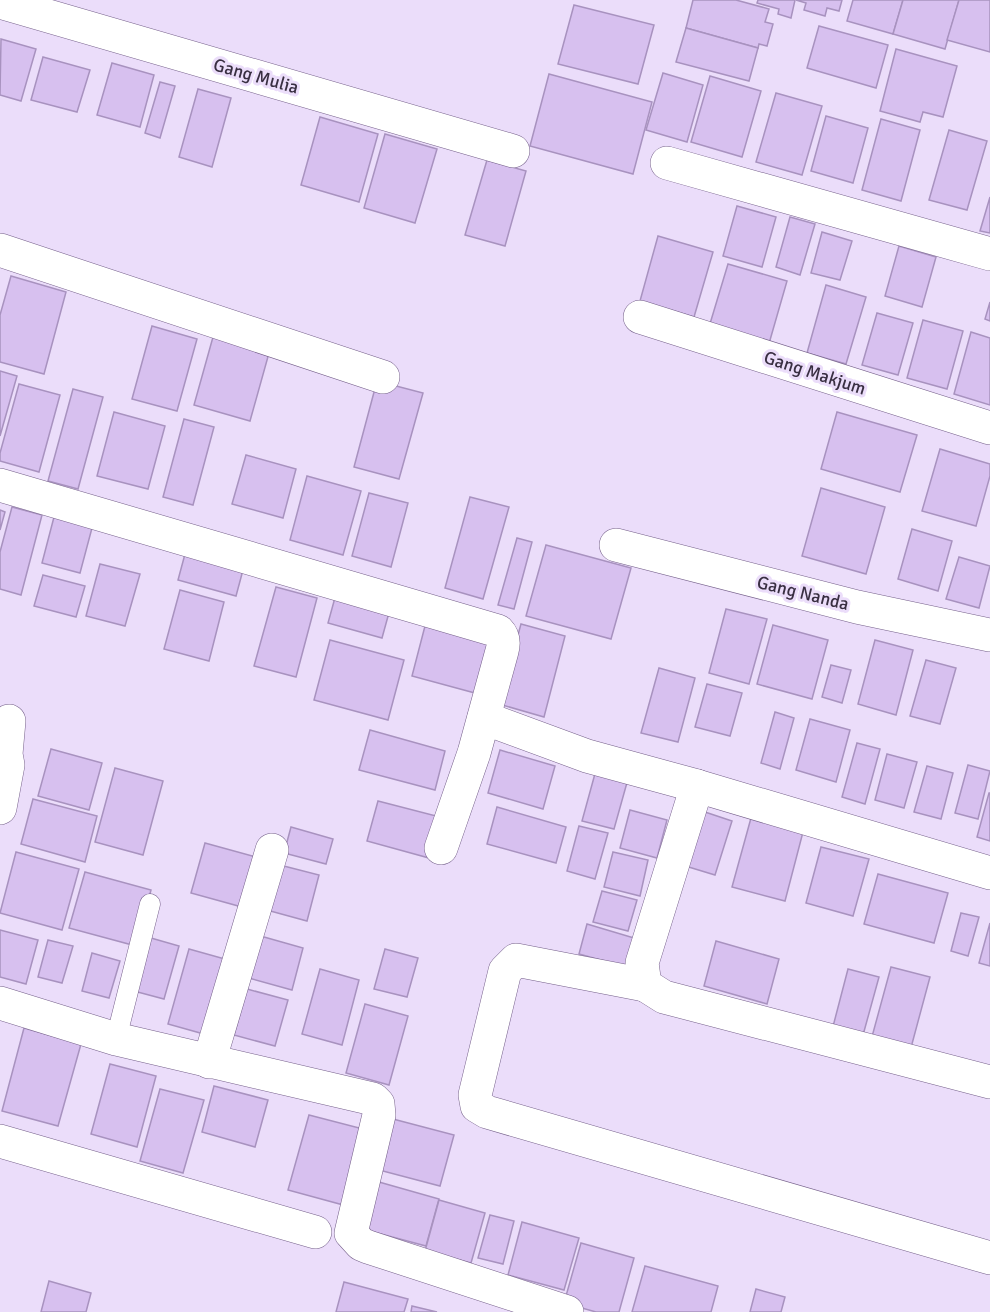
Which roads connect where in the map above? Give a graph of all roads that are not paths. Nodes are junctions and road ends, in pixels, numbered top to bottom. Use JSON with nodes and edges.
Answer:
{"nodes":[{"id":1,"x":0,"y":2,"type":"edge"},
{"id":2,"x":513,"y":151,"type":"dead end"},
{"id":3,"x":667,"y":163,"type":"dead end"},
{"id":4,"x":0,"y":250,"type":"edge"},
{"id":5,"x":990,"y":254,"type":"edge"},
{"id":6,"x":640,"y":317,"type":"dead end"},
{"id":7,"x":383,"y":377,"type":"dead end"},
{"id":8,"x":990,"y":428,"type":"edge"},
{"id":9,"x":0,"y":484,"type":"edge"},
{"id":10,"x":616,"y":544,"type":"dead end"},
{"id":11,"x":990,"y":635,"type":"edge"},
{"id":12,"x":484,"y":718,"type":"junction"},
{"id":13,"x":9,"y":721,"type":"dead end"},
{"id":14,"x":697,"y":786,"type":"junction"},
{"id":15,"x":0,"y":808,"type":"edge"},
{"id":16,"x":441,"y":848,"type":"dead end"},
{"id":17,"x":272,"y":850,"type":"dead end"},
{"id":18,"x":990,"y":873,"type":"edge"},
{"id":19,"x":150,"y":904,"type":"dead end"},
{"id":20,"x":645,"y":985,"type":"junction"},
{"id":21,"x":0,"y":1003,"type":"edge"},
{"id":22,"x":116,"y":1039,"type":"junction"},
{"id":23,"x":209,"y":1062,"type":"junction"},
{"id":24,"x":990,"y":1082,"type":"edge"},
{"id":25,"x":0,"y":1141,"type":"edge"},
{"id":26,"x":315,"y":1232,"type":"dead end"},
{"id":27,"x":990,"y":1258,"type":"edge"},
{"id":28,"x":567,"y":1312,"type":"edge"}],
"edges":[{"from":1,"to":2,"type":"street","name":"Gang Mulia"},
{"from":3,"to":5,"type":"street"},
{"from":4,"to":7,"type":"street"},
{"from":6,"to":8,"type":"street","name":"Gang Makjum"},
{"from":9,"to":12,"type":"street"},
{"from":10,"to":11,"type":"street","name":"Gang Nanda"},
{"from":12,"to":14,"type":"street"},
{"from":12,"to":16,"type":"street"},
{"from":13,"to":15,"type":"street"},
{"from":14,"to":18,"type":"street"},
{"from":14,"to":20,"type":"street"},
{"from":17,"to":23,"type":"street"},
{"from":19,"to":22,"type":"lane"},
{"from":20,"to":24,"type":"street"},
{"from":20,"to":27,"type":"street"},
{"from":21,"to":22,"type":"street"},
{"from":22,"to":23,"type":"street"},
{"from":23,"to":28,"type":"street"},
{"from":25,"to":26,"type":"street"}]}
